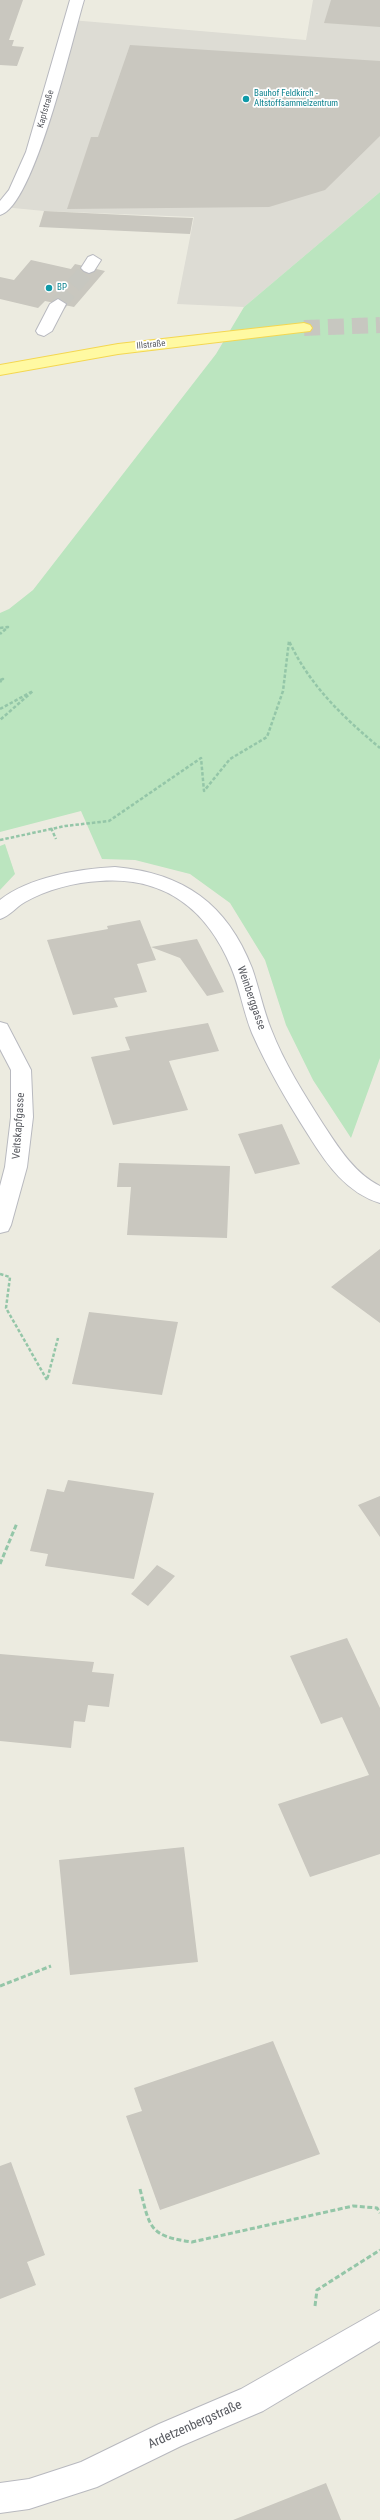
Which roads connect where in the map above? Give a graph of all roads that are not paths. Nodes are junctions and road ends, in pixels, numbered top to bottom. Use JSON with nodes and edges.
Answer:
{"nodes":[{"id":1,"x":77,"y":0,"type":"edge"},
{"id":2,"x":0,"y":211,"type":"edge"},
{"id":3,"x":58,"y":304,"type":"tunnel mouth"},
{"id":4,"x":304,"y":328,"type":"tunnel mouth"},
{"id":5,"x":44,"y":331,"type":"dead end"},
{"id":6,"x":0,"y":370,"type":"edge"},
{"id":7,"x":0,"y":912,"type":"edge"},
{"id":8,"x":0,"y":1029,"type":"edge"},
{"id":9,"x":380,"y":1195,"type":"edge"},
{"id":10,"x":0,"y":1226,"type":"edge"},
{"id":11,"x":380,"y":2325,"type":"edge"},
{"id":12,"x":0,"y":2498,"type":"edge"}],
"edges":[{"from":1,"to":2,"type":"street","name":"Kapfstraße"},
{"from":3,"to":5,"type":"street"},
{"from":4,"to":6,"type":"main road","name":"Illstraße"},
{"from":7,"to":9,"type":"street","name":"Weinberggasse"},
{"from":8,"to":10,"type":"street","name":"Veitskapfgasse"},
{"from":11,"to":12,"type":"street","name":"Ardetzenbergstraße"}]}
